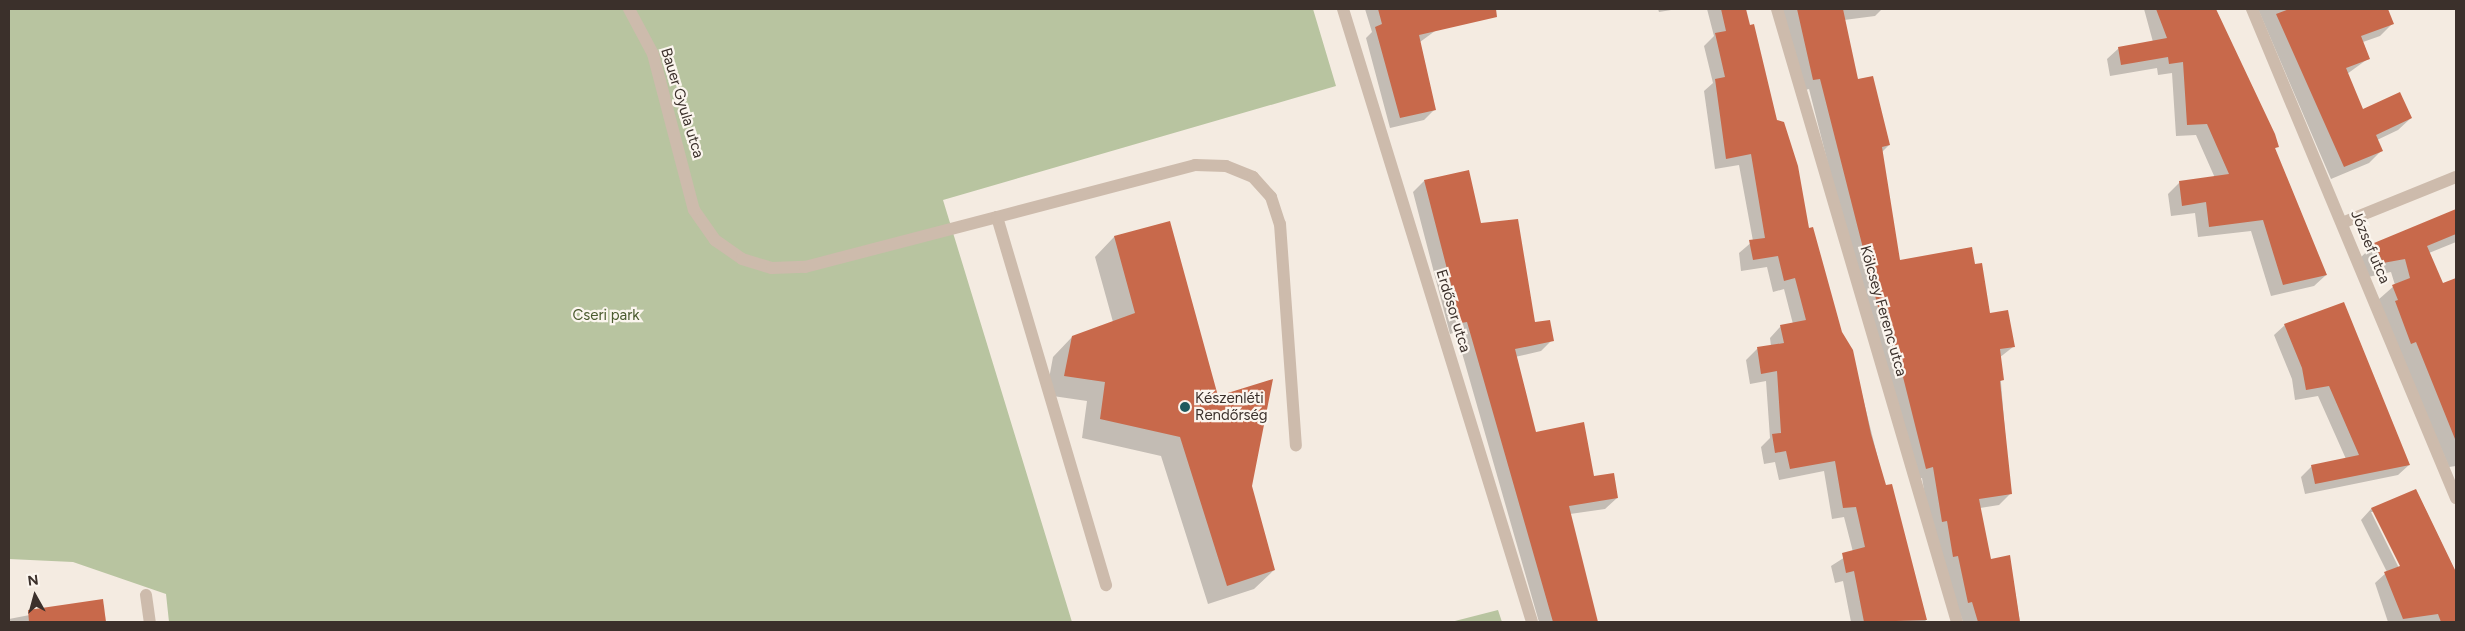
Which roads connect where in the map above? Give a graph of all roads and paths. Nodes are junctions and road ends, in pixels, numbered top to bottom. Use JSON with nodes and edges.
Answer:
{"nodes":[{"id":1,"x":630,"y":9,"type":"edge"},
{"id":2,"x":1343,"y":9,"type":"edge"},
{"id":3,"x":1778,"y":9,"type":"edge"},
{"id":4,"x":2252,"y":9,"type":"edge"},
{"id":5,"x":2456,"y":177,"type":"edge"},
{"id":6,"x":997,"y":217,"type":"junction"},
{"id":7,"x":2342,"y":223,"type":"junction"},
{"id":8,"x":1296,"y":445,"type":"dead end"},
{"id":9,"x":2456,"y":498,"type":"edge"},
{"id":10,"x":1106,"y":585,"type":"dead end"},
{"id":11,"x":146,"y":595,"type":"dead end"},
{"id":12,"x":150,"y":622,"type":"edge"},
{"id":13,"x":1532,"y":622,"type":"edge"},
{"id":14,"x":1957,"y":622,"type":"edge"}],
"edges":[{"from":1,"to":6,"type":"street","name":"Bauer Gyula utca"},
{"from":2,"to":13,"type":"street","name":"Erdősor utca"},
{"from":3,"to":14,"type":"street","name":"Kölcsey Ferenc utca"},
{"from":4,"to":7,"type":"street","name":"József utca"},
{"from":5,"to":7,"type":"street"},
{"from":6,"to":8,"type":"street"},
{"from":6,"to":10,"type":"street"},
{"from":7,"to":9,"type":"street","name":"József utca"},
{"from":11,"to":12,"type":"street"}]}
